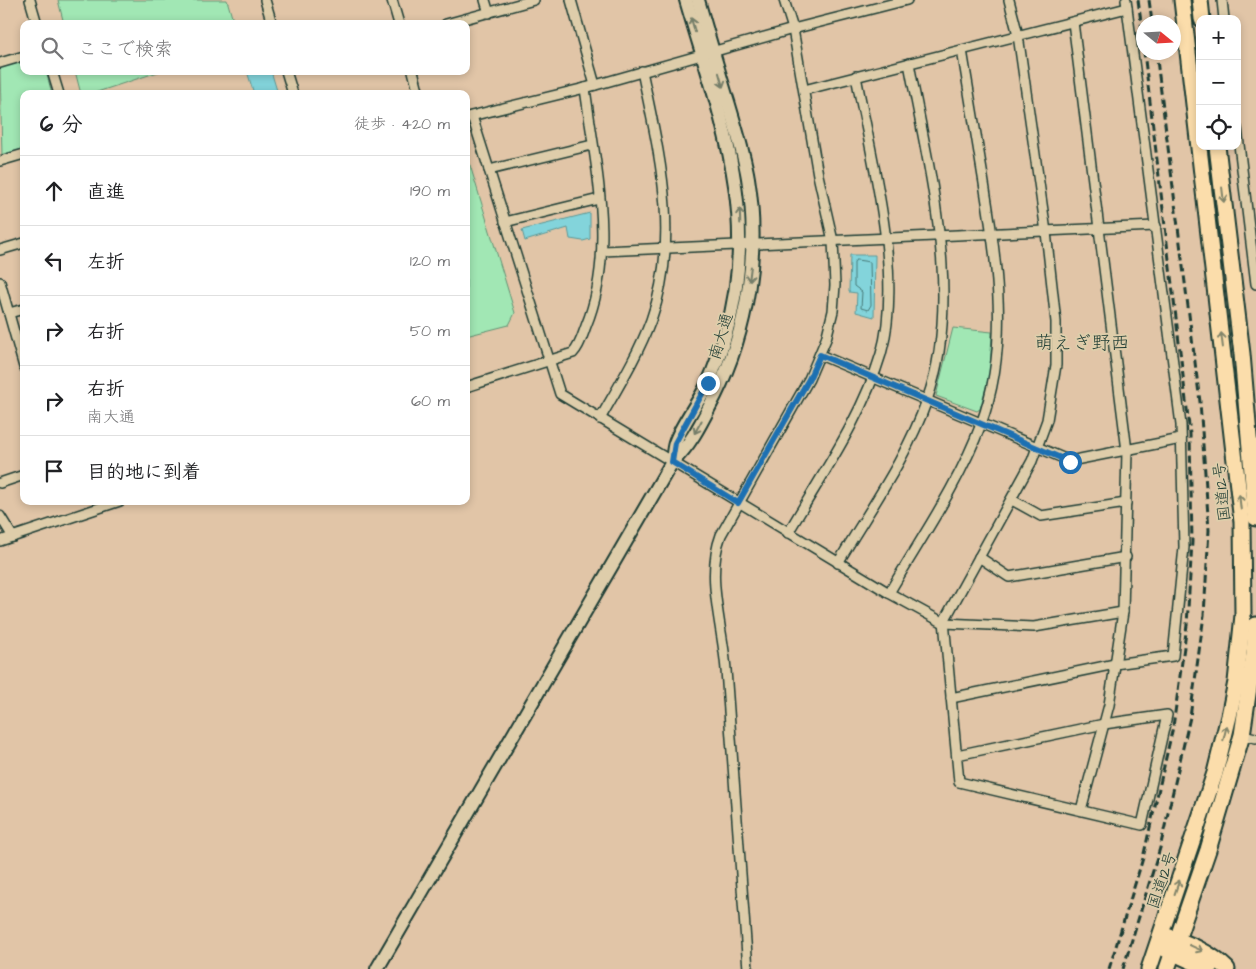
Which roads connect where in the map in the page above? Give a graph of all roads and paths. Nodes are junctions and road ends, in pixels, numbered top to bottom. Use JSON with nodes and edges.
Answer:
{"nodes":[{"id":1,"x":30,"y":0,"type":"edge"},
{"id":2,"x":265,"y":0,"type":"edge"},
{"id":3,"x":392,"y":0,"type":"edge"},
{"id":4,"x":485,"y":0,"type":"edge"},
{"id":5,"x":534,"y":0,"type":"edge"},
{"id":6,"x":571,"y":0,"type":"edge"},
{"id":7,"x":686,"y":0,"type":"edge"},
{"id":8,"x":698,"y":0,"type":"edge"},
{"id":9,"x":784,"y":0,"type":"edge"},
{"id":10,"x":907,"y":0,"type":"edge"},
{"id":11,"x":1009,"y":0,"type":"edge"},
{"id":12,"x":1182,"y":0,"type":"edge"},
{"id":13,"x":1200,"y":0,"type":"edge"},
{"id":14,"x":1222,"y":0,"type":"edge"},
{"id":15,"x":1127,"y":4,"type":"edge"},
{"id":16,"x":489,"y":13,"type":"junction"},
{"id":17,"x":1202,"y":15,"type":"edge"},
{"id":18,"x":1224,"y":15,"type":"edge"},
{"id":19,"x":37,"y":20,"type":"edge"},
{"id":20,"x":271,"y":20,"type":"edge"},
{"id":21,"x":398,"y":20,"type":"edge"},
{"id":22,"x":462,"y":20,"type":"edge"},
{"id":23,"x":1073,"y":22,"type":"junction"},
{"id":24,"x":793,"y":29,"type":"junction"},
{"id":25,"x":1018,"y":35,"type":"junction"},
{"id":26,"x":962,"y":50,"type":"junction"},
{"id":27,"x":707,"y":53,"type":"junction"},
{"id":28,"x":20,"y":57,"type":"edge"},
{"id":29,"x":0,"y":63,"type":"edge"},
{"id":30,"x":909,"y":63,"type":"junction"},
{"id":31,"x":642,"y":71,"type":"junction"},
{"id":32,"x":53,"y":75,"type":"edge"},
{"id":33,"x":287,"y":75,"type":"edge"},
{"id":34,"x":414,"y":75,"type":"edge"},
{"id":35,"x":856,"y":76,"type":"junction"},
{"id":36,"x":595,"y":85,"type":"junction"},
{"id":37,"x":585,"y":88,"type":"junction"},
{"id":38,"x":58,"y":90,"type":"edge"},
{"id":39,"x":292,"y":90,"type":"edge"},
{"id":40,"x":418,"y":90,"type":"edge"},
{"id":41,"x":804,"y":90,"type":"junction"},
{"id":42,"x":470,"y":117,"type":"edge"},
{"id":43,"x":470,"y":120,"type":"edge"},
{"id":44,"x":592,"y":144,"type":"junction"},
{"id":45,"x":1217,"y":150,"type":"edge"},
{"id":46,"x":1240,"y":150,"type":"edge"},
{"id":47,"x":20,"y":155,"type":"edge"},
{"id":48,"x":0,"y":161,"type":"edge"},
{"id":49,"x":489,"y":170,"type":"junction"},
{"id":50,"x":599,"y":199,"type":"junction"},
{"id":51,"x":505,"y":222,"type":"junction"},
{"id":52,"x":1156,"y":226,"type":"junction"},
{"id":53,"x":1099,"y":229,"type":"junction"},
{"id":54,"x":1046,"y":232,"type":"junction"},
{"id":55,"x":992,"y":234,"type":"junction"},
{"id":56,"x":940,"y":236,"type":"junction"},
{"id":57,"x":886,"y":239,"type":"junction"},
{"id":58,"x":833,"y":241,"type":"junction"},
{"id":59,"x":20,"y":244,"type":"edge"},
{"id":60,"x":746,"y":244,"type":"junction"},
{"id":61,"x":666,"y":248,"type":"junction"},
{"id":62,"x":0,"y":250,"type":"edge"},
{"id":63,"x":603,"y":251,"type":"junction"},
{"id":64,"x":0,"y":282,"type":"edge"},
{"id":65,"x":1256,"y":284,"type":"edge"},
{"id":66,"x":20,"y":310,"type":"edge"},
{"id":67,"x":9,"y":313,"type":"junction"},
{"id":68,"x":20,"y":353,"type":"edge"},
{"id":69,"x":820,"y":355,"type":"junction"},
{"id":70,"x":549,"y":361,"type":"junction"},
{"id":71,"x":873,"y":377,"type":"junction"},
{"id":72,"x":470,"y":386,"type":"edge"},
{"id":73,"x":928,"y":400,"type":"junction"},
{"id":74,"x":600,"y":418,"type":"junction"},
{"id":75,"x":982,"y":423,"type":"junction"},
{"id":76,"x":1181,"y":438,"type":"junction"},
{"id":77,"x":1038,"y":446,"type":"junction"},
{"id":78,"x":1127,"y":450,"type":"junction"},
{"id":79,"x":672,"y":462,"type":"junction"},
{"id":80,"x":20,"y":476,"type":"edge"},
{"id":81,"x":0,"y":483,"type":"edge"},
{"id":82,"x":1012,"y":500,"type":"junction"},
{"id":83,"x":738,"y":503,"type":"junction"},
{"id":84,"x":1126,"y":503,"type":"junction"},
{"id":85,"x":108,"y":505,"type":"edge"},
{"id":86,"x":0,"y":516,"type":"edge"},
{"id":87,"x":1256,"y":518,"type":"edge"},
{"id":88,"x":788,"y":533,"type":"junction"},
{"id":89,"x":12,"y":537,"type":"junction"},
{"id":90,"x":1,"y":539,"type":"edge"},
{"id":91,"x":979,"y":557,"type":"junction"},
{"id":92,"x":1126,"y":557,"type":"junction"},
{"id":93,"x":838,"y":563,"type":"junction"},
{"id":94,"x":889,"y":593,"type":"junction"},
{"id":95,"x":1123,"y":612,"type":"junction"},
{"id":96,"x":944,"y":623,"type":"junction"},
{"id":97,"x":1256,"y":625,"type":"edge"},
{"id":98,"x":1115,"y":664,"type":"junction"},
{"id":99,"x":951,"y":698,"type":"junction"},
{"id":100,"x":1104,"y":724,"type":"junction"},
{"id":101,"x":1249,"y":737,"type":"edge"},
{"id":102,"x":957,"y":755,"type":"junction"},
{"id":103,"x":1081,"y":810,"type":"junction"},
{"id":104,"x":1159,"y":940,"type":"junction"},
{"id":105,"x":1175,"y":946,"type":"junction"},
{"id":106,"x":377,"y":969,"type":"edge"},
{"id":107,"x":748,"y":969,"type":"edge"},
{"id":108,"x":1149,"y":969,"type":"edge"},
{"id":109,"x":1167,"y":969,"type":"edge"},
{"id":110,"x":1209,"y":969,"type":"edge"},
{"id":111,"x":1227,"y":969,"type":"edge"}],
"edges":[{"from":1,"to":19,"type":"street"},
{"from":2,"to":20,"type":"street"},
{"from":3,"to":21,"type":"street"},
{"from":4,"to":16,"type":"street"},
{"from":5,"to":16,"type":"street"},
{"from":6,"to":36,"type":"street"},
{"from":27,"to":7,"type":"street","name":"南大通","one_way":true},
{"from":8,"to":27,"type":"street","name":"南大通"},
{"from":9,"to":24,"type":"street"},
{"from":10,"to":24,"type":"street"},
{"from":11,"to":25,"type":"street"},
{"from":104,"to":12,"type":"highway","name":"国道12号","one_way":true},
{"from":13,"to":17,"type":"highway"},
{"from":14,"to":18,"type":"street"},
{"from":15,"to":23,"type":"street"},
{"from":15,"to":52,"type":"street"},
{"from":16,"to":22,"type":"street"},
{"from":23,"to":25,"type":"street"},
{"from":23,"to":53,"type":"street"},
{"from":24,"to":27,"type":"street"},
{"from":24,"to":41,"type":"street"},
{"from":25,"to":26,"type":"street"},
{"from":25,"to":54,"type":"street"},
{"from":26,"to":30,"type":"street"},
{"from":26,"to":55,"type":"street"},
{"from":27,"to":31,"type":"street"},
{"from":27,"to":60,"type":"street","name":"南大通"},
{"from":28,"to":29,"type":"street"},
{"from":30,"to":35,"type":"street"},
{"from":30,"to":56,"type":"street"},
{"from":31,"to":36,"type":"street"},
{"from":31,"to":61,"type":"street"},
{"from":32,"to":38,"type":"street"},
{"from":33,"to":39,"type":"street"},
{"from":34,"to":40,"type":"street"},
{"from":35,"to":41,"type":"street"},
{"from":35,"to":57,"type":"street"},
{"from":36,"to":37,"type":"street"},
{"from":37,"to":42,"type":"street"},
{"from":37,"to":44,"type":"street"},
{"from":41,"to":58,"type":"street"},
{"from":43,"to":49,"type":"street"},
{"from":44,"to":49,"type":"street"},
{"from":44,"to":50,"type":"street"},
{"from":45,"to":87,"type":"highway","name":"国道12号","one_way":true},
{"from":46,"to":65,"type":"street"},
{"from":47,"to":48,"type":"street"},
{"from":49,"to":51,"type":"street"},
{"from":50,"to":51,"type":"street"},
{"from":50,"to":63,"type":"street"},
{"from":51,"to":70,"type":"street"},
{"from":52,"to":53,"type":"street"},
{"from":52,"to":76,"type":"street"},
{"from":53,"to":54,"type":"street"},
{"from":53,"to":78,"type":"street"},
{"from":54,"to":55,"type":"street"},
{"from":54,"to":77,"type":"street"},
{"from":55,"to":56,"type":"street"},
{"from":55,"to":75,"type":"street"},
{"from":56,"to":57,"type":"street"},
{"from":56,"to":73,"type":"street"},
{"from":57,"to":58,"type":"street"},
{"from":57,"to":71,"type":"street"},
{"from":58,"to":60,"type":"street"},
{"from":58,"to":69,"type":"street"},
{"from":59,"to":62,"type":"street"},
{"from":60,"to":61,"type":"street"},
{"from":60,"to":79,"type":"street","name":"南大通"},
{"from":61,"to":63,"type":"street"},
{"from":61,"to":74,"type":"street"},
{"from":63,"to":70,"type":"street"},
{"from":64,"to":67,"type":"street"},
{"from":66,"to":67,"type":"street"},
{"from":67,"to":68,"type":"street"},
{"from":69,"to":71,"type":"street"},
{"from":69,"to":83,"type":"street"},
{"from":70,"to":72,"type":"street"},
{"from":70,"to":74,"type":"street"},
{"from":71,"to":73,"type":"street"},
{"from":71,"to":88,"type":"street"},
{"from":73,"to":75,"type":"street"},
{"from":73,"to":93,"type":"street"},
{"from":74,"to":79,"type":"street"},
{"from":75,"to":77,"type":"street"},
{"from":75,"to":94,"type":"street"},
{"from":76,"to":78,"type":"street"},
{"from":76,"to":98,"type":"street"},
{"from":77,"to":78,"type":"street"},
{"from":77,"to":82,"type":"street"},
{"from":78,"to":84,"type":"street"},
{"from":79,"to":83,"type":"street"},
{"from":79,"to":106,"type":"street","name":"南大通"},
{"from":80,"to":81,"type":"street"},
{"from":82,"to":84,"type":"street"},
{"from":82,"to":91,"type":"street"},
{"from":83,"to":88,"type":"street"},
{"from":83,"to":107,"type":"street"},
{"from":84,"to":92,"type":"street"},
{"from":85,"to":89,"type":"street"},
{"from":86,"to":89,"type":"street"},
{"from":88,"to":93,"type":"street"},
{"from":89,"to":90,"type":"street"},
{"from":91,"to":92,"type":"street"},
{"from":91,"to":96,"type":"street"},
{"from":92,"to":95,"type":"street"},
{"from":93,"to":94,"type":"street"},
{"from":94,"to":96,"type":"street"},
{"from":95,"to":96,"type":"street"},
{"from":95,"to":98,"type":"street"},
{"from":96,"to":99,"type":"street"},
{"from":97,"to":101,"type":"highway"},
{"from":98,"to":99,"type":"street"},
{"from":98,"to":100,"type":"street"},
{"from":99,"to":102,"type":"street"},
{"from":100,"to":102,"type":"street"},
{"from":100,"to":103,"type":"street"},
{"from":100,"to":103,"type":"street"},
{"from":101,"to":105,"type":"highway"},
{"from":102,"to":103,"type":"street"},
{"from":104,"to":105,"type":"highway"},
{"from":104,"to":108,"type":"highway","name":"国道12号"},
{"from":105,"to":109,"type":"highway"},
{"from":105,"to":110,"type":"highway"},
{"from":105,"to":111,"type":"highway","one_way":true}]}
